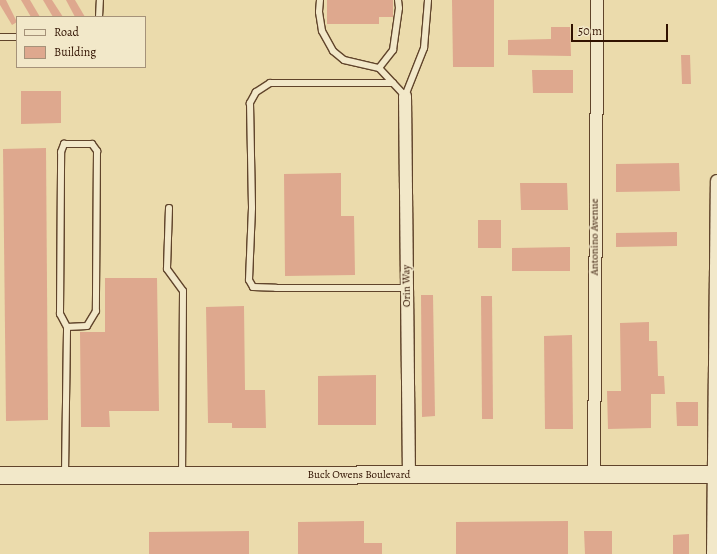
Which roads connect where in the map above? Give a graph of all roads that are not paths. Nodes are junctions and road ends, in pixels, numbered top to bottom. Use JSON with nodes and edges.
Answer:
{"nodes":[{"id":1,"x":100,"y":0,"type":"edge"},
{"id":2,"x":320,"y":0,"type":"edge"},
{"id":3,"x":398,"y":0,"type":"edge"},
{"id":4,"x":428,"y":0,"type":"edge"},
{"id":5,"x":596,"y":0,"type":"edge"},
{"id":6,"x":99,"y":16,"type":"edge"},
{"id":7,"x":0,"y":37,"type":"edge"},
{"id":8,"x":16,"y":37,"type":"edge"},
{"id":9,"x":379,"y":68,"type":"junction"},
{"id":10,"x":393,"y":83,"type":"junction"},
{"id":11,"x":405,"y":96,"type":"junction"},
{"id":12,"x":717,"y":181,"type":"edge"},
{"id":13,"x":168,"y":208,"type":"dead end"},
{"id":14,"x":407,"y":288,"type":"junction"},
{"id":15,"x":67,"y":327,"type":"junction"},
{"id":16,"x":716,"y":339,"type":"edge"},
{"id":17,"x":594,"y":474,"type":"junction"},
{"id":18,"x":715,"y":474,"type":"edge"},
{"id":19,"x":0,"y":475,"type":"edge"},
{"id":20,"x":65,"y":475,"type":"junction"},
{"id":21,"x":182,"y":475,"type":"junction"},
{"id":22,"x":410,"y":475,"type":"junction"},
{"id":23,"x":715,"y":526,"type":"edge"},
{"id":24,"x":713,"y":554,"type":"edge"}],
"edges":[{"from":1,"to":6,"type":"lane"},
{"from":2,"to":9,"type":"lane"},
{"from":3,"to":9,"type":"lane"},
{"from":4,"to":11,"type":"lane"},
{"from":5,"to":17,"type":"street","name":"Antonino Avenue"},
{"from":7,"to":8,"type":"lane"},
{"from":9,"to":10,"type":"lane"},
{"from":10,"to":11,"type":"lane"},
{"from":10,"to":14,"type":"lane"},
{"from":11,"to":14,"type":"street","name":"Orin Way"},
{"from":12,"to":16,"type":"street"},
{"from":13,"to":21,"type":"lane"},
{"from":14,"to":22,"type":"street","name":"Orin Way"},
{"from":15,"to":15,"type":"lane"},
{"from":15,"to":20,"type":"lane"},
{"from":16,"to":18,"type":"street"},
{"from":17,"to":18,"type":"main road","name":"Buck Owens Boulevard"},
{"from":17,"to":22,"type":"main road","name":"Buck Owens Boulevard"},
{"from":18,"to":23,"type":"street"},
{"from":19,"to":20,"type":"main road","name":"Buck Owens Boulevard"},
{"from":20,"to":21,"type":"main road","name":"Buck Owens Boulevard"},
{"from":21,"to":22,"type":"main road","name":"Buck Owens Boulevard"},
{"from":23,"to":24,"type":"street"}]}
